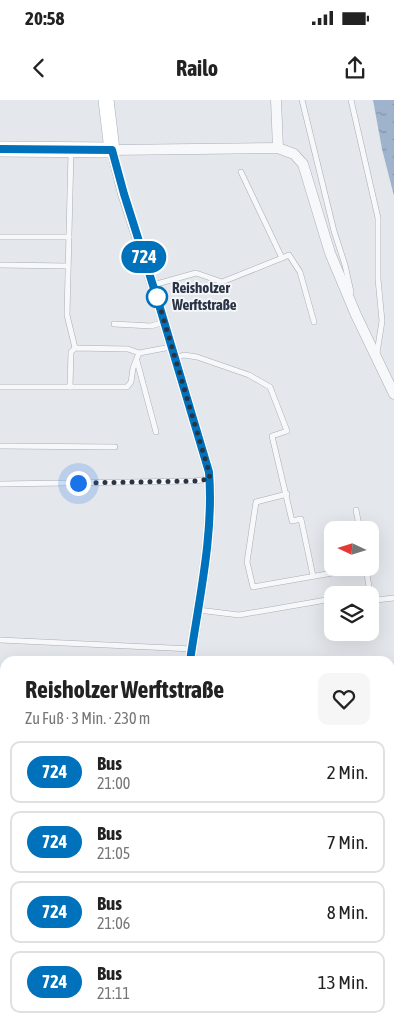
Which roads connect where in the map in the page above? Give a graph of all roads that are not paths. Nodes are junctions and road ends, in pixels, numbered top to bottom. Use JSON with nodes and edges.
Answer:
{"nodes":[{"id":1,"x":106,"y":100,"type":"edge"},
{"id":2,"x":276,"y":100,"type":"edge"},
{"id":3,"x":302,"y":100,"type":"edge"},
{"id":4,"x":351,"y":100,"type":"edge"},
{"id":5,"x":278,"y":148,"type":"junction"},
{"id":6,"x":0,"y":149,"type":"edge"},
{"id":7,"x":71,"y":150,"type":"junction"},
{"id":8,"x":112,"y":150,"type":"junction"},
{"id":9,"x":241,"y":172,"type":"dead end"},
{"id":10,"x":0,"y":237,"type":"edge"},
{"id":11,"x":69,"y":237,"type":"junction"},
{"id":12,"x":282,"y":258,"type":"junction"},
{"id":13,"x":0,"y":265,"type":"edge"},
{"id":14,"x":68,"y":266,"type":"junction"},
{"id":15,"x":153,"y":285,"type":"junction"},
{"id":16,"x":356,"y":314,"type":"junction"},
{"id":17,"x":164,"y":322,"type":"junction"},
{"id":18,"x":314,"y":322,"type":"dead end"},
{"id":19,"x":114,"y":324,"type":"dead end"},
{"id":20,"x":171,"y":347,"type":"junction"},
{"id":21,"x":75,"y":348,"type":"junction"},
{"id":22,"x":139,"y":353,"type":"junction"},
{"id":23,"x":376,"y":356,"type":"junction"},
{"id":24,"x":174,"y":358,"type":"junction"},
{"id":25,"x":136,"y":360,"type":"junction"},
{"id":26,"x":0,"y":387,"type":"edge"},
{"id":27,"x":70,"y":387,"type":"junction"},
{"id":28,"x":394,"y":394,"type":"edge"},
{"id":29,"x":156,"y":432,"type":"dead end"},
{"id":30,"x":0,"y":446,"type":"edge"},
{"id":31,"x":115,"y":446,"type":"dead end"},
{"id":32,"x":210,"y":479,"type":"junction"},
{"id":33,"x":0,"y":484,"type":"edge"},
{"id":34,"x":287,"y":494,"type":"junction"},
{"id":35,"x":356,"y":510,"type":"dead end"},
{"id":36,"x":358,"y":521,"type":"edge"},
{"id":37,"x":324,"y":574,"type":"edge"},
{"id":38,"x":313,"y":576,"type":"junction"},
{"id":39,"x":394,"y":598,"type":"edge"},
{"id":40,"x":324,"y":600,"type":"edge"},
{"id":41,"x":379,"y":600,"type":"edge"},
{"id":42,"x":198,"y":610,"type":"junction"},
{"id":43,"x":0,"y":640,"type":"edge"},
{"id":44,"x":192,"y":649,"type":"junction"},
{"id":45,"x":191,"y":656,"type":"edge"}],
"edges":[{"from":1,"to":8,"type":"street"},
{"from":2,"to":5,"type":"street"},
{"from":3,"to":16,"type":"lane"},
{"from":4,"to":23,"type":"lane"},
{"from":5,"to":8,"type":"street"},
{"from":5,"to":16,"type":"street"},
{"from":6,"to":7,"type":"street"},
{"from":7,"to":8,"type":"street"},
{"from":7,"to":11,"type":"lane"},
{"from":8,"to":15,"type":"street"},
{"from":9,"to":12,"type":"lane"},
{"from":10,"to":11,"type":"lane"},
{"from":11,"to":14,"type":"lane"},
{"from":12,"to":15,"type":"lane"},
{"from":12,"to":18,"type":"lane"},
{"from":13,"to":14,"type":"lane"},
{"from":14,"to":21,"type":"lane"},
{"from":15,"to":17,"type":"street"},
{"from":16,"to":23,"type":"street"},
{"from":17,"to":19,"type":"lane"},
{"from":17,"to":20,"type":"street"},
{"from":20,"to":22,"type":"lane"},
{"from":20,"to":24,"type":"street"},
{"from":21,"to":22,"type":"lane"},
{"from":21,"to":27,"type":"lane"},
{"from":22,"to":25,"type":"lane"},
{"from":23,"to":28,"type":"street"},
{"from":24,"to":32,"type":"street"},
{"from":24,"to":34,"type":"lane"},
{"from":25,"to":27,"type":"lane"},
{"from":25,"to":29,"type":"lane"},
{"from":26,"to":27,"type":"lane"},
{"from":30,"to":31,"type":"lane"},
{"from":32,"to":33,"type":"lane"},
{"from":32,"to":42,"type":"street"},
{"from":34,"to":38,"type":"lane"},
{"from":34,"to":38,"type":"lane"},
{"from":35,"to":36,"type":"lane"},
{"from":37,"to":38,"type":"lane"},
{"from":39,"to":41,"type":"lane"},
{"from":40,"to":42,"type":"lane"},
{"from":42,"to":44,"type":"street"},
{"from":43,"to":44,"type":"lane"},
{"from":44,"to":45,"type":"street"}]}
